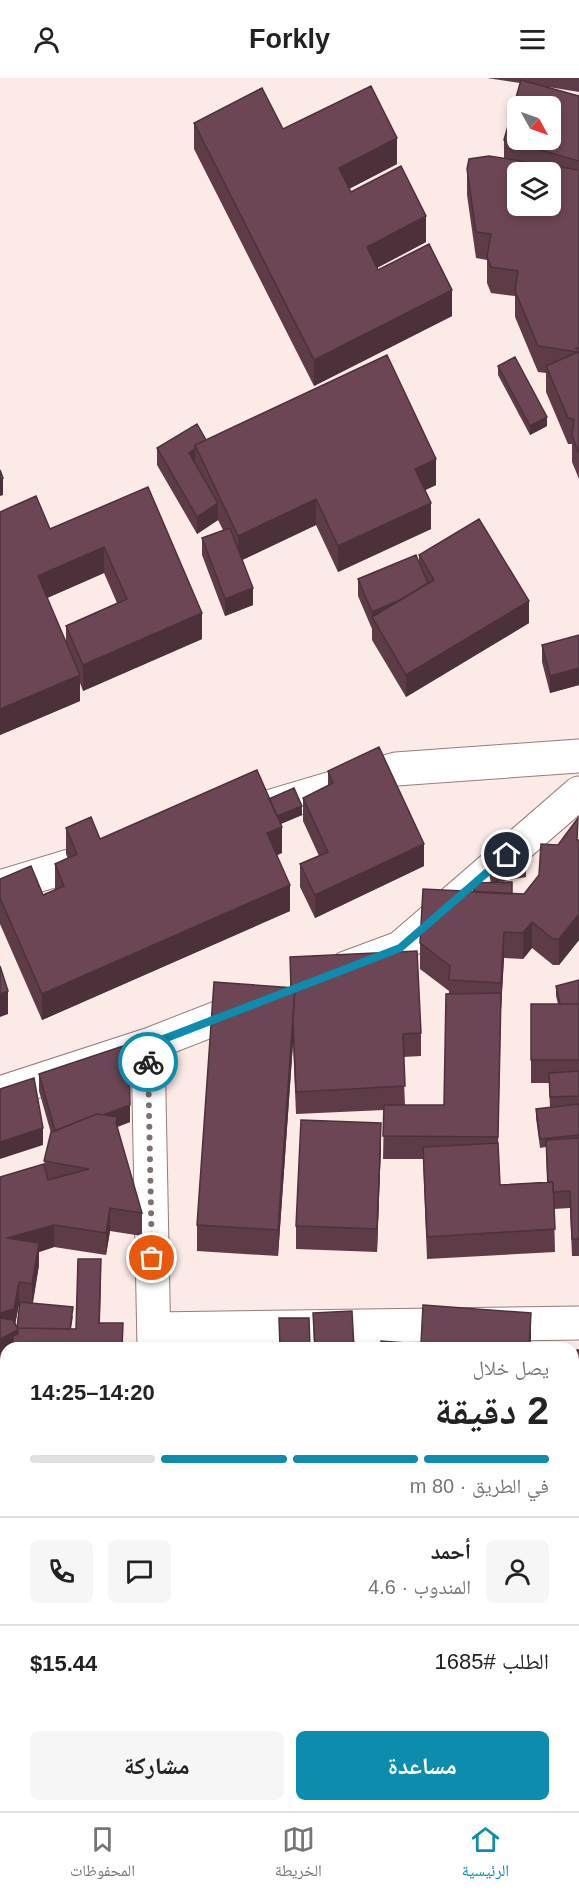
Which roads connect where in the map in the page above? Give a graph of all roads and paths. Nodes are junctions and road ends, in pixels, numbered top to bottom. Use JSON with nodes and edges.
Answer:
{"nodes":[{"id":1,"x":579,"y":756,"type":"edge"},
{"id":2,"x":579,"y":793,"type":"edge"},
{"id":3,"x":226,"y":819,"type":"edge"},
{"id":4,"x":124,"y":850,"type":"edge"},
{"id":5,"x":0,"y":887,"type":"edge"},
{"id":6,"x":323,"y":977,"type":"edge"},
{"id":7,"x":279,"y":994,"type":"edge"},
{"id":8,"x":148,"y":1045,"type":"junction"},
{"id":9,"x":0,"y":1093,"type":"edge"},
{"id":10,"x":579,"y":1323,"type":"edge"},
{"id":11,"x":154,"y":1339,"type":"edge"}],
"edges":[{"from":1,"to":3,"type":"street"},
{"from":2,"to":6,"type":"street"},
{"from":4,"to":5,"type":"street"},
{"from":7,"to":8,"type":"street"},
{"from":8,"to":9,"type":"street"},
{"from":8,"to":11,"type":"street"},
{"from":10,"to":11,"type":"street"}]}
